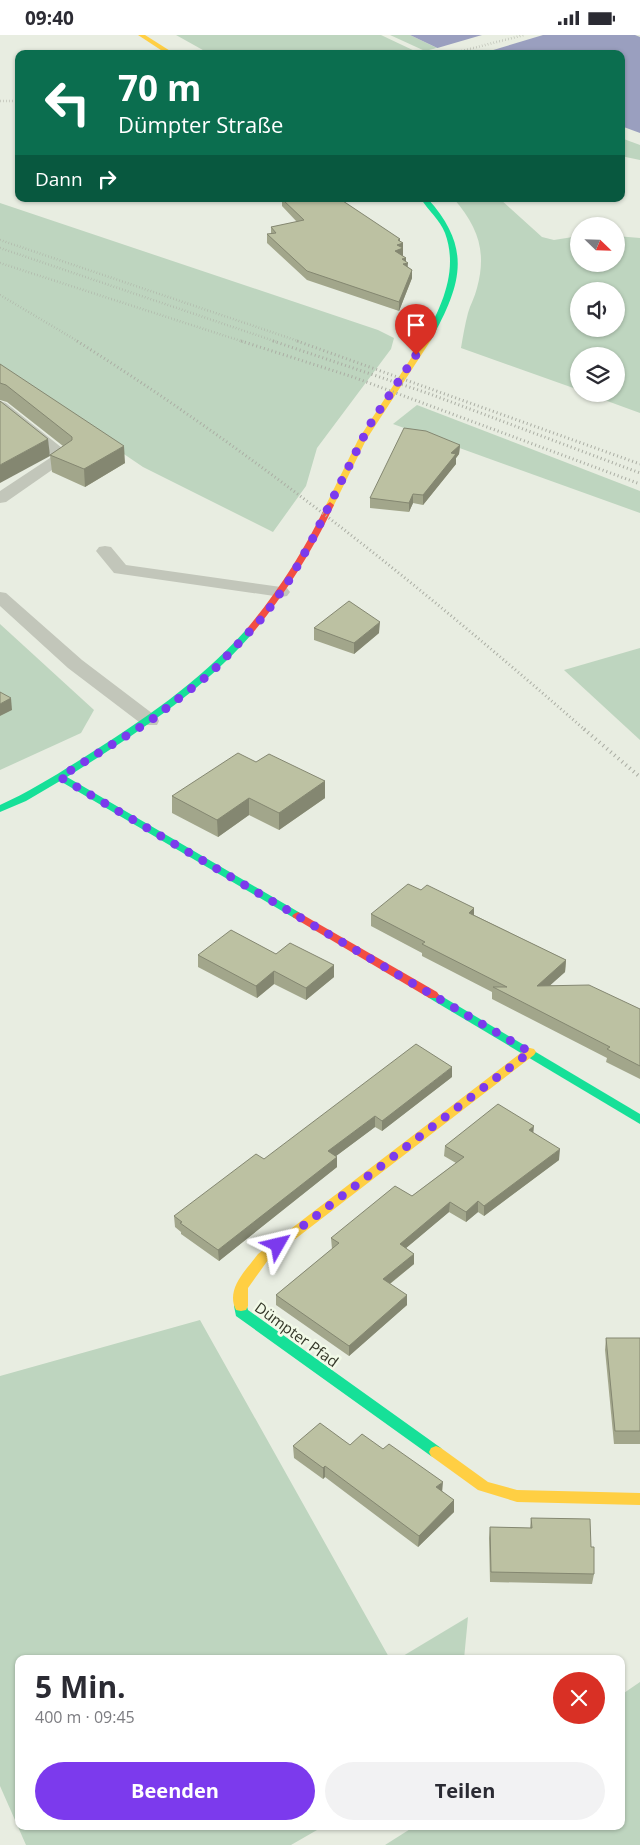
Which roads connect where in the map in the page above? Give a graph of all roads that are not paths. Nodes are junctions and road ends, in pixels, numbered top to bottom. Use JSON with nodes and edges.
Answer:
{"nodes":[{"id":1,"x":141,"y":35,"type":"edge"},
{"id":2,"x":165,"y":50,"type":"edge"},
{"id":3,"x":427,"y":202,"type":"edge"},
{"id":4,"x":0,"y":406,"type":"edge"},
{"id":5,"x":0,"y":498,"type":"edge"},
{"id":6,"x":105,"y":551,"type":"dead end"},
{"id":7,"x":281,"y":592,"type":"junction"},
{"id":8,"x":0,"y":597,"type":"edge"},
{"id":9,"x":150,"y":721,"type":"junction"},
{"id":10,"x":60,"y":777,"type":"junction"},
{"id":11,"x":0,"y":809,"type":"edge"},
{"id":12,"x":530,"y":1052,"type":"junction"},
{"id":13,"x":640,"y":1120,"type":"edge"},
{"id":14,"x":640,"y":1499,"type":"edge"}],
"edges":[{"from":1,"to":2,"type":"main road"},
{"from":3,"to":7,"type":"main road"},
{"from":4,"to":5,"type":"lane"},
{"from":6,"to":7,"type":"lane"},
{"from":7,"to":9,"type":"main road"},
{"from":8,"to":9,"type":"lane"},
{"from":9,"to":10,"type":"main road"},
{"from":10,"to":11,"type":"main road"},
{"from":10,"to":12,"type":"main road"},
{"from":12,"to":13,"type":"main road"},
{"from":12,"to":14,"type":"main road","name":"Dümpter Pfad"}]}
